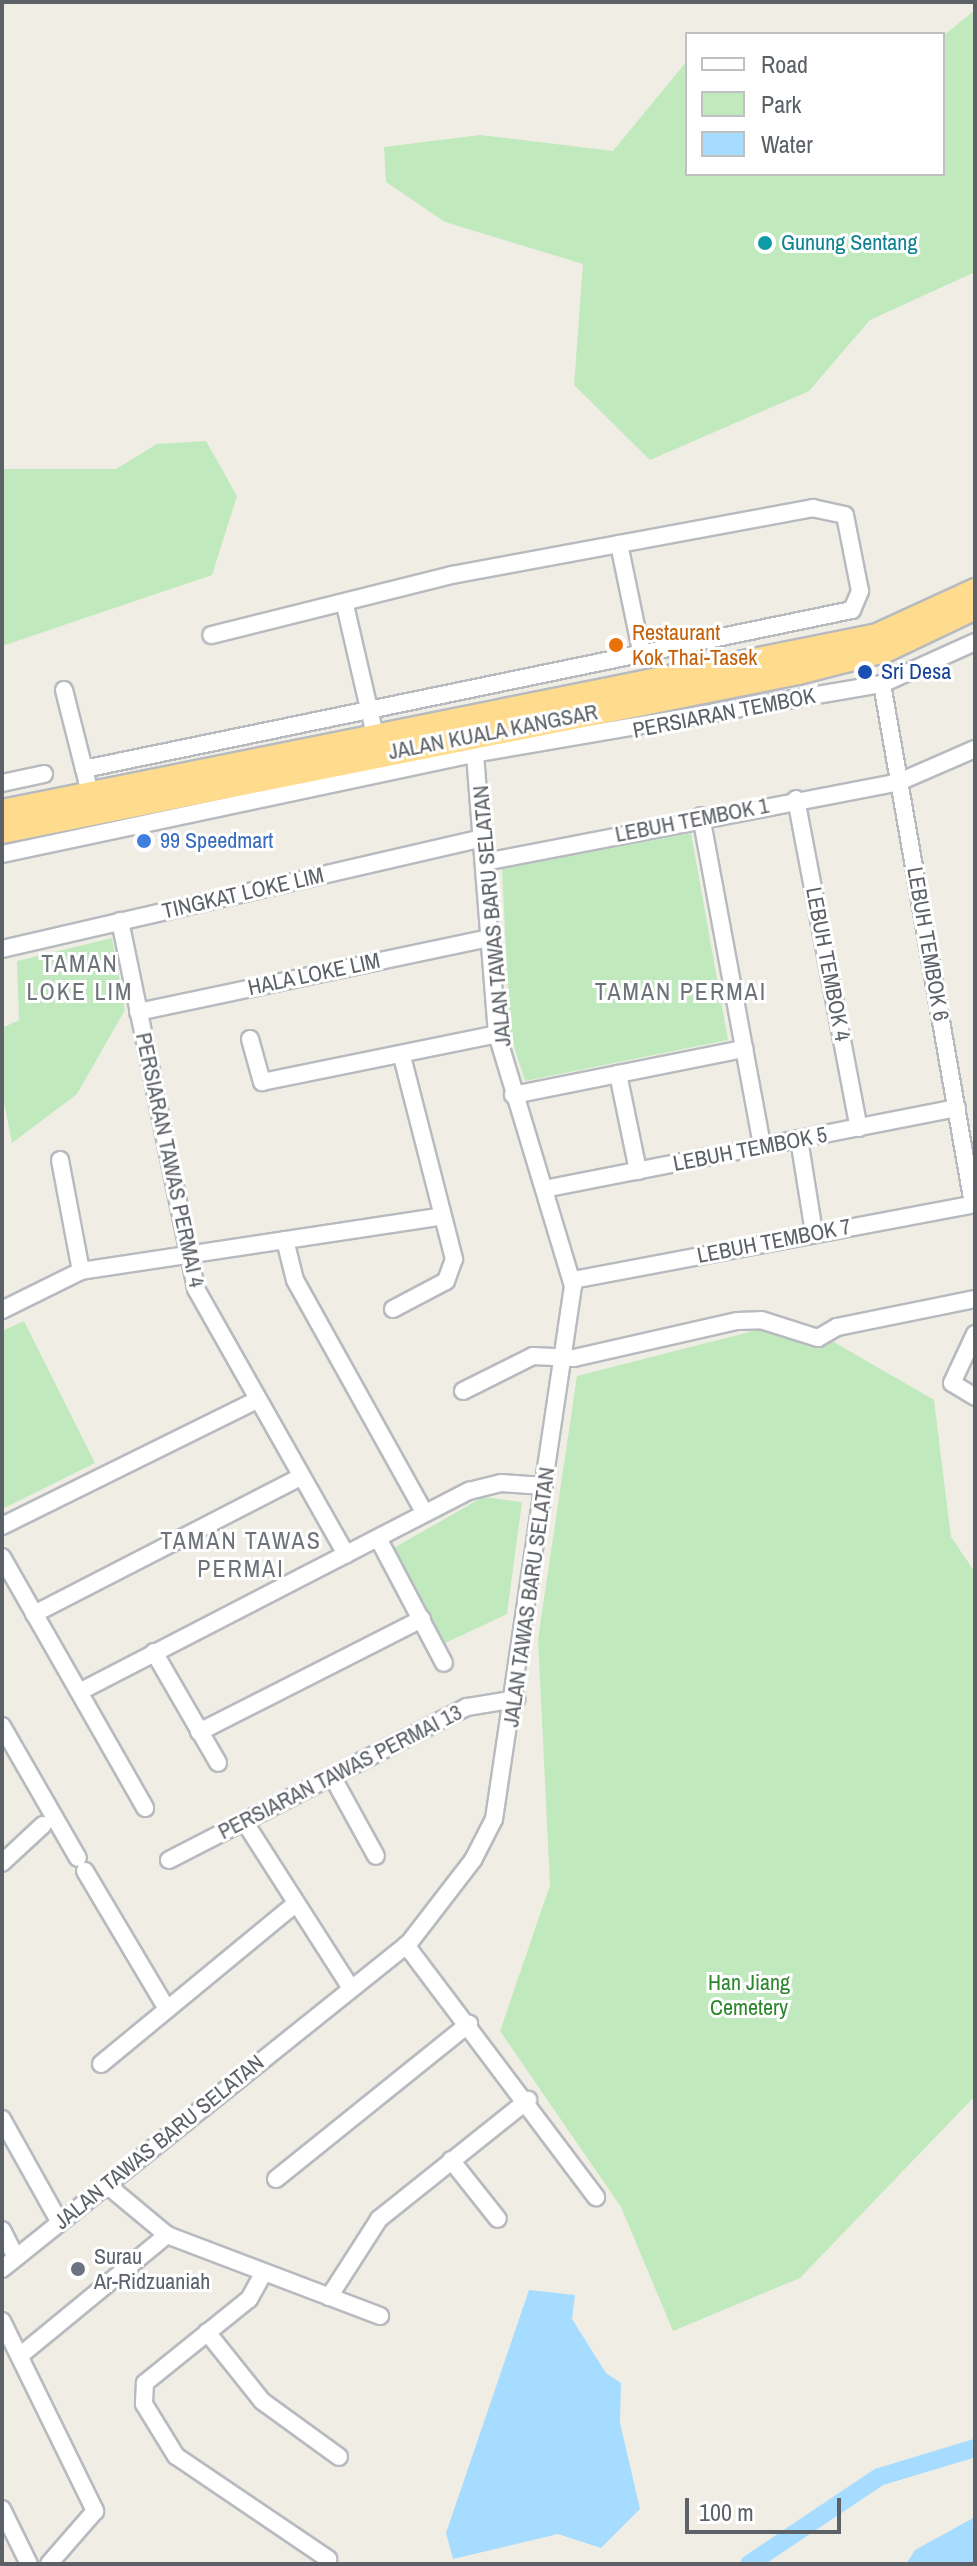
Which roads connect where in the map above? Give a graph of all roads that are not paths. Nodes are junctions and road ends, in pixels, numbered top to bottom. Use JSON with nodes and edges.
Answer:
{"nodes":[{"id":1,"x":619,"y":544,"type":"junction"},
{"id":2,"x":975,"y":590,"type":"edge"},
{"id":3,"x":345,"y":605,"type":"junction"},
{"id":4,"x":975,"y":608,"type":"edge"},
{"id":5,"x":751,"y":631,"type":"junction"},
{"id":6,"x":211,"y":635,"type":"dead end"},
{"id":7,"x":975,"y":642,"type":"edge"},
{"id":8,"x":641,"y":650,"type":"junction"},
{"id":9,"x":757,"y":658,"type":"junction"},
{"id":10,"x":798,"y":673,"type":"junction"},
{"id":11,"x":882,"y":684,"type":"junction"},
{"id":12,"x":724,"y":687,"type":"junction"},
{"id":13,"x":64,"y":690,"type":"dead end"},
{"id":14,"x":371,"y":720,"type":"junction"},
{"id":15,"x":474,"y":735,"type":"junction"},
{"id":16,"x":975,"y":749,"type":"edge"},
{"id":17,"x":44,"y":774,"type":"dead end"},
{"id":18,"x":26,"y":778,"type":"junction"},
{"id":19,"x":87,"y":779,"type":"junction"},
{"id":20,"x":899,"y":782,"type":"junction"},
{"id":21,"x":2,"y":783,"type":"edge"},
{"id":22,"x":796,"y":799,"type":"junction"},
{"id":23,"x":29,"y":804,"type":"junction"},
{"id":24,"x":2,"y":811,"type":"edge"},
{"id":25,"x":701,"y":816,"type":"junction"},
{"id":26,"x":2,"y":832,"type":"edge"},
{"id":27,"x":483,"y":838,"type":"junction"},
{"id":28,"x":2,"y":854,"type":"edge"},
{"id":29,"x":485,"y":862,"type":"junction"},
{"id":30,"x":120,"y":921,"type":"junction"},
{"id":31,"x":490,"y":938,"type":"junction"},
{"id":32,"x":2,"y":949,"type":"edge"},
{"id":33,"x":138,"y":1012,"type":"junction"},
{"id":34,"x":497,"y":1034,"type":"junction"},
{"id":35,"x":250,"y":1039,"type":"dead end"},
{"id":36,"x":744,"y":1049,"type":"junction"},
{"id":37,"x":402,"y":1057,"type":"junction"},
{"id":38,"x":618,"y":1074,"type":"junction"},
{"id":39,"x":513,"y":1095,"type":"junction"},
{"id":40,"x":957,"y":1108,"type":"junction"},
{"id":41,"x":859,"y":1128,"type":"junction"},
{"id":42,"x":799,"y":1139,"type":"junction"},
{"id":43,"x":762,"y":1146,"type":"junction"},
{"id":44,"x":60,"y":1160,"type":"dead end"},
{"id":45,"x":638,"y":1171,"type":"junction"},
{"id":46,"x":544,"y":1189,"type":"junction"},
{"id":47,"x":974,"y":1204,"type":"edge"},
{"id":48,"x":440,"y":1217,"type":"junction"},
{"id":49,"x":814,"y":1233,"type":"junction"},
{"id":50,"x":285,"y":1240,"type":"junction"},
{"id":51,"x":187,"y":1254,"type":"junction"},
{"id":52,"x":81,"y":1271,"type":"junction"},
{"id":53,"x":573,"y":1280,"type":"junction"},
{"id":54,"x":975,"y":1300,"type":"edge"},
{"id":55,"x":393,"y":1309,"type":"dead end"},
{"id":56,"x":2,"y":1310,"type":"edge"},
{"id":57,"x":975,"y":1334,"type":"edge"},
{"id":58,"x":563,"y":1360,"type":"junction"},
{"id":59,"x":463,"y":1391,"type":"dead end"},
{"id":60,"x":975,"y":1397,"type":"edge"},
{"id":61,"x":257,"y":1400,"type":"junction"},
{"id":62,"x":302,"y":1476,"type":"junction"},
{"id":63,"x":544,"y":1486,"type":"junction"},
{"id":64,"x":424,"y":1512,"type":"junction"},
{"id":65,"x":2,"y":1526,"type":"edge"},
{"id":66,"x":378,"y":1538,"type":"junction"},
{"id":67,"x":346,"y":1554,"type":"junction"},
{"id":68,"x":2,"y":1557,"type":"edge"},
{"id":69,"x":34,"y":1614,"type":"junction"},
{"id":70,"x":422,"y":1619,"type":"junction"},
{"id":71,"x":154,"y":1652,"type":"junction"},
{"id":72,"x":444,"y":1663,"type":"dead end"},
{"id":73,"x":81,"y":1691,"type":"junction"},
{"id":74,"x":516,"y":1699,"type":"junction"},
{"id":75,"x":199,"y":1732,"type":"junction"},
{"id":76,"x":4,"y":1733,"type":"edge"},
{"id":77,"x":218,"y":1763,"type":"dead end"},
{"id":78,"x":332,"y":1776,"type":"junction"},
{"id":79,"x":145,"y":1808,"type":"dead end"},
{"id":80,"x":244,"y":1821,"type":"junction"},
{"id":81,"x":43,"y":1825,"type":"dead end"},
{"id":82,"x":376,"y":1856,"type":"dead end"},
{"id":83,"x":169,"y":1860,"type":"dead end"},
{"id":84,"x":2,"y":1863,"type":"edge"},
{"id":85,"x":295,"y":1904,"type":"junction"},
{"id":86,"x":406,"y":1945,"type":"junction"},
{"id":87,"x":351,"y":1988,"type":"junction"},
{"id":88,"x":167,"y":2009,"type":"junction"},
{"id":89,"x":469,"y":2024,"type":"junction"},
{"id":90,"x":101,"y":2064,"type":"dead end"},
{"id":91,"x":528,"y":2100,"type":"junction"},
{"id":92,"x":2,"y":2119,"type":"edge"},
{"id":93,"x":451,"y":2160,"type":"junction"},
{"id":94,"x":276,"y":2179,"type":"dead end"},
{"id":95,"x":107,"y":2185,"type":"junction"},
{"id":96,"x":596,"y":2197,"type":"dead end"},
{"id":97,"x":498,"y":2219,"type":"dead end"},
{"id":98,"x":59,"y":2221,"type":"junction"},
{"id":99,"x":2,"y":2230,"type":"edge"},
{"id":100,"x":167,"y":2235,"type":"junction"},
{"id":101,"x":16,"y":2258,"type":"junction"},
{"id":102,"x":2,"y":2269,"type":"edge"},
{"id":103,"x":263,"y":2274,"type":"junction"},
{"id":104,"x":329,"y":2297,"type":"junction"},
{"id":105,"x":380,"y":2316,"type":"dead end"},
{"id":106,"x":2,"y":2321,"type":"edge"},
{"id":107,"x":207,"y":2332,"type":"junction"},
{"id":108,"x":22,"y":2354,"type":"junction"},
{"id":109,"x":339,"y":2457,"type":"dead end"},
{"id":110,"x":2,"y":2509,"type":"edge"},
{"id":111,"x":328,"y":2559,"type":"dead end"},
{"id":112,"x":29,"y":2564,"type":"edge"},
{"id":113,"x":49,"y":2564,"type":"edge"}],
"edges":[{"from":1,"to":3,"type":"street"},
{"from":1,"to":5,"type":"street"},
{"from":1,"to":8,"type":"street"},
{"from":2,"to":9,"type":"highway","name":"JALAN KUALA KANGSAR"},
{"from":3,"to":6,"type":"street"},
{"from":3,"to":14,"type":"street"},
{"from":4,"to":10,"type":"highway","name":"JALAN KUALA KANGSAR"},
{"from":5,"to":8,"type":"street"},
{"from":5,"to":9,"type":"street"},
{"from":7,"to":11,"type":"street","name":"PERSIARAN TEMBOK"},
{"from":8,"to":14,"type":"street"},
{"from":9,"to":10,"type":"highway"},
{"from":9,"to":12,"type":"highway"},
{"from":9,"to":15,"type":"highway","name":"JALAN KUALA KANGSAR"},
{"from":10,"to":12,"type":"highway","name":"JALAN KUALA KANGSAR"},
{"from":11,"to":15,"type":"street","name":"PERSIARAN TEMBOK"},
{"from":11,"to":20,"type":"street","name":"LEBUH TEMBOK 6"},
{"from":12,"to":15,"type":"highway","name":"JALAN KUALA KANGSAR"},
{"from":13,"to":19,"type":"street"},
{"from":14,"to":15,"type":"highway","name":"JALAN KUALA KANGSAR"},
{"from":14,"to":19,"type":"highway","name":"JALAN KUALA KANGSAR"},
{"from":15,"to":26,"type":"highway","name":"JALAN KUALA KANGSAR"},
{"from":15,"to":27,"type":"street","name":"JALAN TAWAS BARU SELATAN"},
{"from":15,"to":28,"type":"street","name":"PERSIARAN TEMBOK"},
{"from":16,"to":20,"type":"street","name":"LEBUH TEMBOK 1"},
{"from":17,"to":18,"type":"street"},
{"from":18,"to":21,"type":"street"},
{"from":18,"to":23,"type":"street"},
{"from":19,"to":23,"type":"highway","name":"JALAN KUALA KANGSAR"},
{"from":20,"to":22,"type":"street","name":"LEBUH TEMBOK 1"},
{"from":20,"to":40,"type":"street","name":"LEBUH TEMBOK 6"},
{"from":22,"to":25,"type":"street","name":"LEBUH TEMBOK 1"},
{"from":22,"to":41,"type":"street","name":"LEBUH TEMBOK 4"},
{"from":23,"to":24,"type":"highway","name":"JALAN KUALA KANGSAR"},
{"from":25,"to":29,"type":"street","name":"LEBUH TEMBOK 1"},
{"from":25,"to":36,"type":"street"},
{"from":27,"to":29,"type":"street","name":"JALAN TAWAS BARU SELATAN"},
{"from":27,"to":30,"type":"street","name":"TINGKAT LOKE LIM"},
{"from":29,"to":31,"type":"street","name":"JALAN TAWAS BARU SELATAN"},
{"from":30,"to":32,"type":"street","name":"TINGKAT LOKE LIM"},
{"from":30,"to":33,"type":"street","name":"PERSIARAN TAWAS PERMAI 4"},
{"from":31,"to":33,"type":"street","name":"HALA LOKE LIM"},
{"from":31,"to":34,"type":"street","name":"JALAN TAWAS BARU SELATAN"},
{"from":33,"to":51,"type":"street","name":"PERSIARAN TAWAS PERMAI 4"},
{"from":34,"to":37,"type":"street"},
{"from":34,"to":39,"type":"street","name":"JALAN TAWAS BARU SELATAN"},
{"from":35,"to":37,"type":"street"},
{"from":36,"to":38,"type":"street"},
{"from":36,"to":43,"type":"street"},
{"from":37,"to":48,"type":"street"},
{"from":38,"to":39,"type":"street"},
{"from":38,"to":45,"type":"street"},
{"from":39,"to":46,"type":"street","name":"JALAN TAWAS BARU SELATAN"},
{"from":40,"to":41,"type":"street","name":"LEBUH TEMBOK 5"},
{"from":40,"to":47,"type":"street","name":"LEBUH TEMBOK 6"},
{"from":41,"to":42,"type":"street","name":"LEBUH TEMBOK 5"},
{"from":42,"to":43,"type":"street","name":"LEBUH TEMBOK 5"},
{"from":42,"to":49,"type":"street"},
{"from":43,"to":45,"type":"street","name":"LEBUH TEMBOK 5"},
{"from":44,"to":52,"type":"street"},
{"from":45,"to":46,"type":"street","name":"LEBUH TEMBOK 5"},
{"from":46,"to":53,"type":"street","name":"JALAN TAWAS BARU SELATAN"},
{"from":47,"to":49,"type":"street","name":"LEBUH TEMBOK 7"},
{"from":48,"to":50,"type":"street"},
{"from":48,"to":55,"type":"street"},
{"from":49,"to":53,"type":"street","name":"LEBUH TEMBOK 7"},
{"from":50,"to":51,"type":"street"},
{"from":50,"to":64,"type":"street"},
{"from":51,"to":52,"type":"street"},
{"from":51,"to":61,"type":"street","name":"PERSIARAN TAWAS PERMAI 4"},
{"from":52,"to":56,"type":"street"},
{"from":53,"to":58,"type":"street","name":"JALAN TAWAS BARU SELATAN"},
{"from":54,"to":58,"type":"street"},
{"from":57,"to":60,"type":"street"},
{"from":58,"to":59,"type":"street"},
{"from":58,"to":63,"type":"street","name":"JALAN TAWAS BARU SELATAN"},
{"from":61,"to":62,"type":"street","name":"PERSIARAN TAWAS PERMAI 4"},
{"from":61,"to":65,"type":"street"},
{"from":62,"to":67,"type":"street","name":"PERSIARAN TAWAS PERMAI 4"},
{"from":62,"to":69,"type":"street"},
{"from":63,"to":64,"type":"street"},
{"from":63,"to":74,"type":"street","name":"JALAN TAWAS BARU SELATAN"},
{"from":64,"to":66,"type":"street"},
{"from":66,"to":67,"type":"street"},
{"from":66,"to":70,"type":"street"},
{"from":67,"to":71,"type":"street"},
{"from":68,"to":69,"type":"street"},
{"from":69,"to":73,"type":"street"},
{"from":70,"to":72,"type":"street"},
{"from":70,"to":75,"type":"street"},
{"from":71,"to":73,"type":"street"},
{"from":71,"to":75,"type":"street"},
{"from":73,"to":79,"type":"street"},
{"from":74,"to":78,"type":"street","name":"PERSIARAN TAWAS PERMAI 13"},
{"from":74,"to":86,"type":"street","name":"JALAN TAWAS BARU SELATAN"},
{"from":75,"to":77,"type":"street"},
{"from":76,"to":88,"type":"street"},
{"from":78,"to":80,"type":"street","name":"PERSIARAN TAWAS PERMAI 13"},
{"from":78,"to":82,"type":"street"},
{"from":80,"to":83,"type":"street","name":"PERSIARAN TAWAS PERMAI 13"},
{"from":80,"to":85,"type":"street"},
{"from":81,"to":84,"type":"street"},
{"from":85,"to":87,"type":"street"},
{"from":85,"to":88,"type":"street"},
{"from":86,"to":87,"type":"street","name":"JALAN TAWAS BARU SELATAN"},
{"from":86,"to":89,"type":"street"},
{"from":87,"to":95,"type":"street","name":"JALAN TAWAS BARU SELATAN"},
{"from":88,"to":90,"type":"street"},
{"from":89,"to":91,"type":"street"},
{"from":89,"to":94,"type":"street"},
{"from":91,"to":93,"type":"street"},
{"from":91,"to":96,"type":"street"},
{"from":92,"to":98,"type":"street"},
{"from":93,"to":97,"type":"street"},
{"from":93,"to":104,"type":"street"},
{"from":95,"to":98,"type":"street","name":"JALAN TAWAS BARU SELATAN"},
{"from":95,"to":100,"type":"street"},
{"from":98,"to":101,"type":"street","name":"JALAN TAWAS BARU SELATAN"},
{"from":99,"to":101,"type":"street"},
{"from":100,"to":103,"type":"street"},
{"from":100,"to":108,"type":"street"},
{"from":101,"to":102,"type":"street","name":"JALAN TAWAS BARU SELATAN"},
{"from":103,"to":104,"type":"street"},
{"from":103,"to":107,"type":"street"},
{"from":104,"to":105,"type":"street"},
{"from":106,"to":108,"type":"street"},
{"from":107,"to":109,"type":"street"},
{"from":107,"to":111,"type":"street"},
{"from":108,"to":113,"type":"street"},
{"from":110,"to":112,"type":"street"}]}
